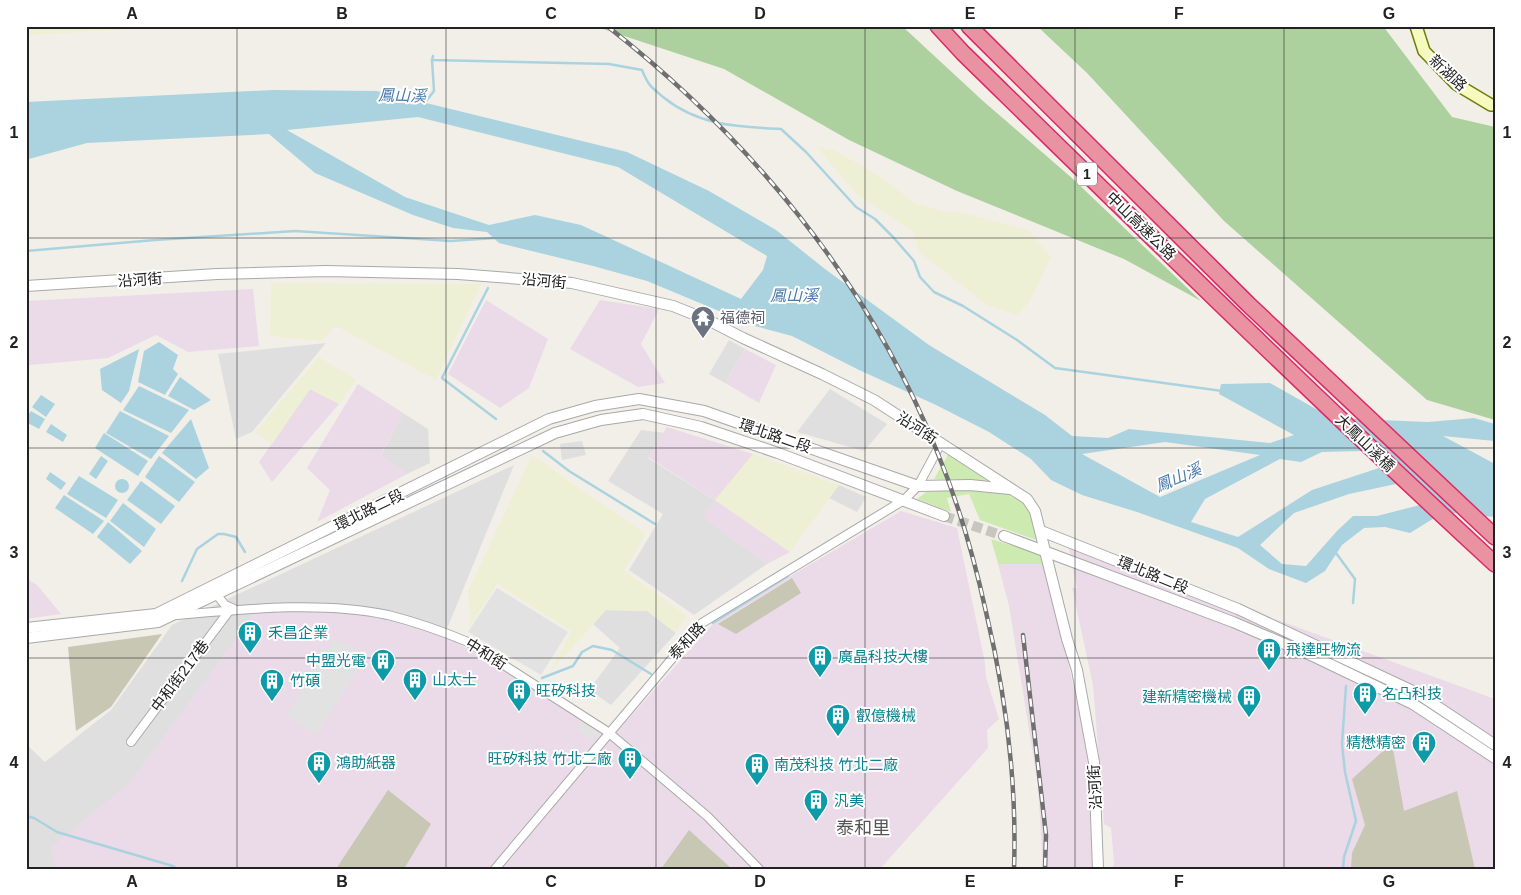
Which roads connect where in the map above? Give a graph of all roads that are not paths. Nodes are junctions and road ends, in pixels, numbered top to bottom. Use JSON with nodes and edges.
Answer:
{"nodes":[{"id":1,"x":938,"y":26,"type":"edge"},
{"id":2,"x":969,"y":26,"type":"edge"},
{"id":3,"x":1416,"y":26,"type":"edge"},
{"id":4,"x":1495,"y":105,"type":"edge"},
{"id":5,"x":26,"y":286,"type":"edge"},
{"id":6,"x":1248,"y":304,"type":"joint"},
{"id":7,"x":1237,"y":320,"type":"joint"},
{"id":8,"x":941,"y":443,"type":"junction"},
{"id":9,"x":918,"y":486,"type":"junction"},
{"id":10,"x":1013,"y":490,"type":"junction"},
{"id":11,"x":904,"y":500,"type":"junction"},
{"id":12,"x":944,"y":516,"type":"tunnel mouth"},
{"id":13,"x":1041,"y":531,"type":"junction"},
{"id":14,"x":1004,"y":536,"type":"tunnel mouth"},
{"id":15,"x":1495,"y":537,"type":"edge"},
{"id":16,"x":1046,"y":552,"type":"junction"},
{"id":17,"x":1495,"y":564,"type":"edge"},
{"id":18,"x":217,"y":595,"type":"junction"},
{"id":19,"x":204,"y":596,"type":"junction"},
{"id":20,"x":233,"y":610,"type":"junction"},
{"id":21,"x":210,"y":612,"type":"junction"},
{"id":22,"x":176,"y":615,"type":"junction"},
{"id":23,"x":26,"y":628,"type":"edge"},
{"id":24,"x":26,"y":638,"type":"edge"},
{"id":25,"x":608,"y":732,"type":"junction"},
{"id":26,"x":131,"y":742,"type":"dead end"},
{"id":27,"x":1495,"y":745,"type":"edge"},
{"id":28,"x":1495,"y":758,"type":"edge"},
{"id":29,"x":494,"y":869,"type":"edge"},
{"id":30,"x":759,"y":869,"type":"edge"},
{"id":31,"x":1098,"y":869,"type":"edge"}],
"edges":[{"from":1,"to":7,"type":"highway","name":"中山高速公路","number":"1"},
{"from":2,"to":6,"type":"highway","name":"中山高速公路","number":"1"},
{"from":3,"to":4,"type":"main road","name":"新湖路"},
{"from":5,"to":8,"type":"street","name":"沿河街"},
{"from":6,"to":15,"type":"highway","name":"大鳳山溪橋","number":"1"},
{"from":7,"to":17,"type":"highway","name":"大鳳山溪橋","number":"1"},
{"from":8,"to":9,"type":"street","name":"泰和路"},
{"from":8,"to":10,"type":"street","name":"沿河街"},
{"from":9,"to":10,"type":"street","name":"環北路二段"},
{"from":9,"to":11,"type":"street","name":"泰和路"},
{"from":9,"to":19,"type":"street","name":"環北路二段"},
{"from":10,"to":13,"type":"street"},
{"from":11,"to":12,"type":"street","name":"環北路二段"},
{"from":11,"to":18,"type":"street","name":"環北路二段"},
{"from":11,"to":25,"type":"street","name":"泰和路"},
{"from":13,"to":16,"type":"street","name":"沿河街"},
{"from":13,"to":27,"type":"street","name":"環北路二段"},
{"from":14,"to":16,"type":"street","name":"環北路二段"},
{"from":16,"to":28,"type":"street","name":"環北路二段"},
{"from":16,"to":31,"type":"street","name":"沿河街"},
{"from":18,"to":19,"type":"street","name":"環北路二段"},
{"from":18,"to":20,"type":"street"},
{"from":19,"to":21,"type":"street"},
{"from":19,"to":22,"type":"street","name":"環北路二段"},
{"from":19,"to":23,"type":"street","name":"環北路二段"},
{"from":20,"to":21,"type":"street","name":"中和街"},
{"from":20,"to":25,"type":"street","name":"中和街"},
{"from":20,"to":26,"type":"street","name":"中和街217巷"},
{"from":21,"to":22,"type":"street","name":"中和街"},
{"from":22,"to":24,"type":"street","name":"環北路二段"},
{"from":25,"to":29,"type":"street","name":"泰和路"},
{"from":25,"to":30,"type":"street","name":"中和街"}]}
